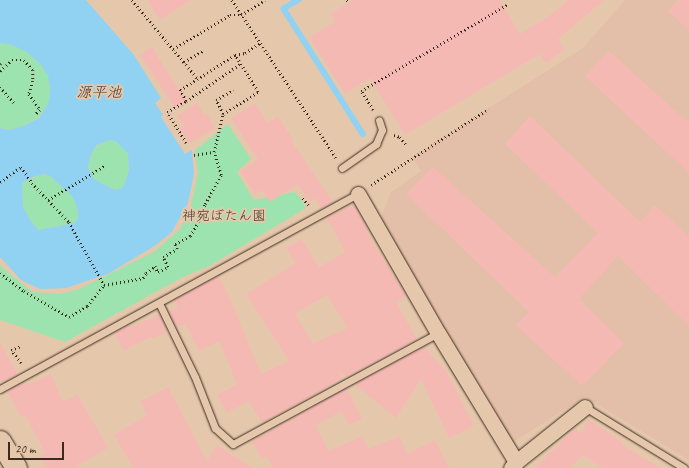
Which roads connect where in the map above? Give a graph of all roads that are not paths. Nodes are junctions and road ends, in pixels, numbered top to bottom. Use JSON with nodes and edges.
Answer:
{"nodes":[{"id":1,"x":379,"y":120,"type":"road end"},
{"id":2,"x":342,"y":168,"type":"road end"},
{"id":3,"x":358,"y":194,"type":"joint"},
{"id":4,"x":159,"y":302,"type":"junction"},
{"id":5,"x":438,"y":333,"type":"junction"},
{"id":6,"x":0,"y":389,"type":"edge"},
{"id":7,"x":585,"y":407,"type":"joint"},
{"id":8,"x":0,"y":441,"type":"edge"},
{"id":9,"x":513,"y":465,"type":"edge"},
{"id":10,"x":16,"y":468,"type":"edge"},
{"id":11,"x":684,"y":468,"type":"edge"}],
"edges":[{"from":1,"to":2,"type":"lane"},
{"from":3,"to":4,"type":"lane"},
{"from":3,"to":5,"type":"street"},
{"from":4,"to":5,"type":"lane"},
{"from":4,"to":6,"type":"lane"},
{"from":5,"to":9,"type":"street"},
{"from":7,"to":9,"type":"street"},
{"from":7,"to":11,"type":"lane"},
{"from":8,"to":10,"type":"main road"}]}
